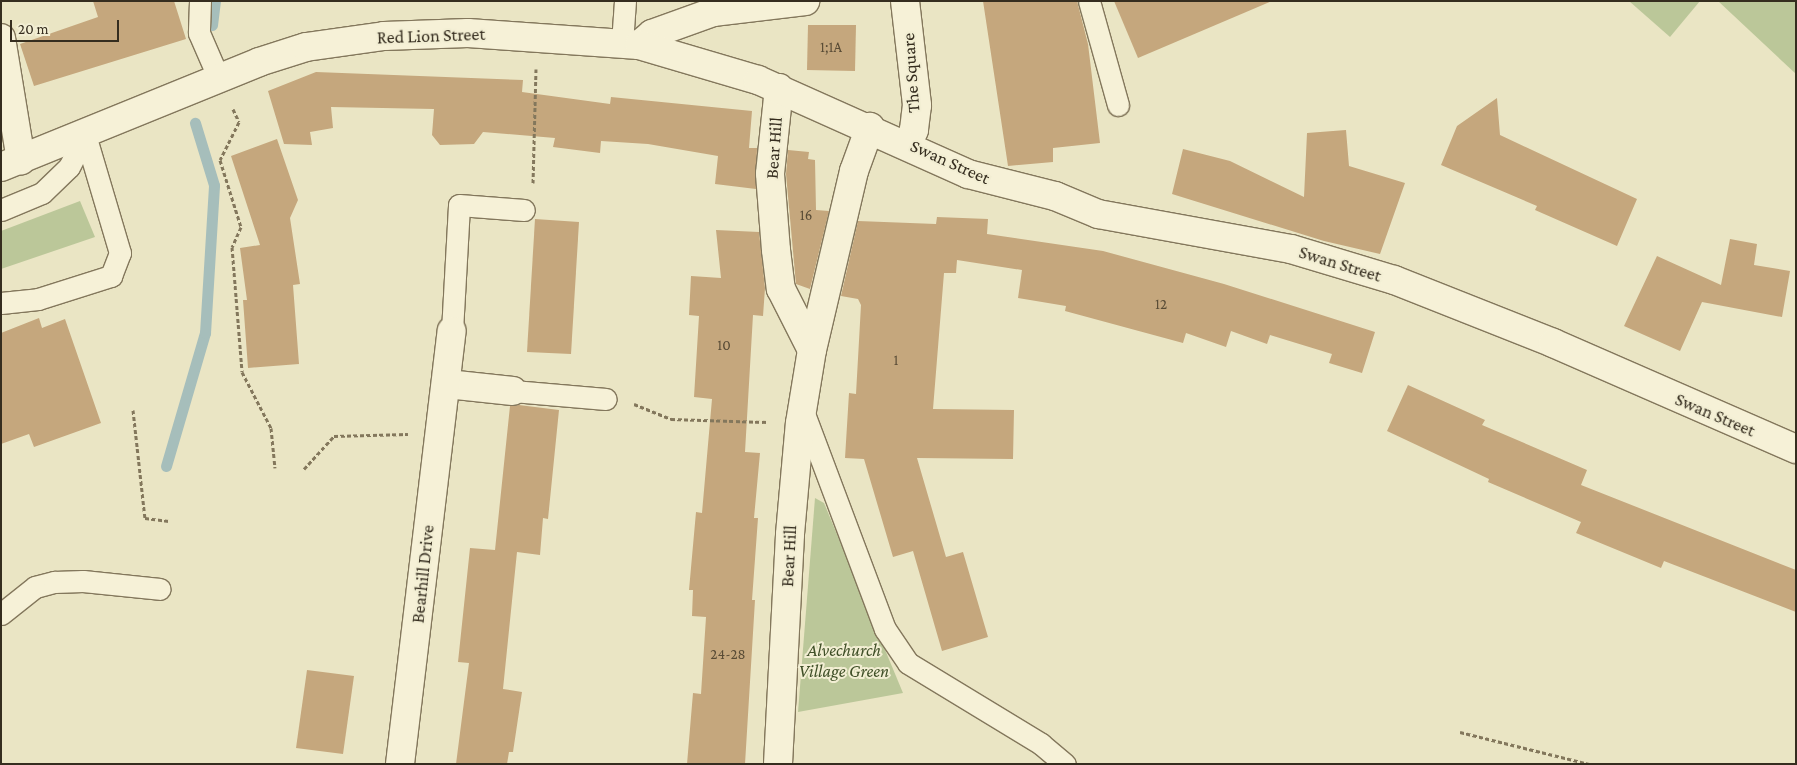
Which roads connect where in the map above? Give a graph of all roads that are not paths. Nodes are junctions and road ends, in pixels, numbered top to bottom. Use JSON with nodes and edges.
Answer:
{"nodes":[{"id":1,"x":200,"y":1,"type":"edge"},
{"id":2,"x":625,"y":1,"type":"edge"},
{"id":3,"x":803,"y":1,"type":"edge"},
{"id":4,"x":905,"y":1,"type":"edge"},
{"id":5,"x":1089,"y":1,"type":"edge"},
{"id":6,"x":1,"y":38,"type":"edge"},
{"id":7,"x":631,"y":44,"type":"junction"},
{"id":8,"x":219,"y":79,"type":"junction"},
{"id":9,"x":779,"y":88,"type":"junction"},
{"id":10,"x":1118,"y":105,"type":"dead end"},
{"id":11,"x":870,"y":127,"type":"junction"},
{"id":12,"x":85,"y":135,"type":"junction"},
{"id":13,"x":908,"y":144,"type":"junction"},
{"id":14,"x":11,"y":164,"type":"edge"},
{"id":15,"x":1,"y":210,"type":"edge"},
{"id":16,"x":524,"y":210,"type":"road end"},
{"id":17,"x":1,"y":303,"type":"edge"},
{"id":18,"x":452,"y":331,"type":"joint"},
{"id":19,"x":812,"y":350,"type":"junction"},
{"id":20,"x":447,"y":384,"type":"junction"},
{"id":21,"x":513,"y":391,"type":"joint"},
{"id":22,"x":606,"y":399,"type":"road end"},
{"id":23,"x":801,"y":416,"type":"junction"},
{"id":24,"x":1796,"y":448,"type":"edge"},
{"id":25,"x":160,"y":589,"type":"dead end"},
{"id":26,"x":1,"y":614,"type":"edge"},
{"id":27,"x":400,"y":764,"type":"edge"},
{"id":28,"x":778,"y":764,"type":"edge"},
{"id":29,"x":1065,"y":764,"type":"edge"}],
"edges":[{"from":1,"to":8,"type":"lane"},
{"from":2,"to":7,"type":"lane"},
{"from":3,"to":7,"type":"street"},
{"from":4,"to":13,"type":"street","name":"The Square"},
{"from":5,"to":10,"type":"lane"},
{"from":6,"to":14,"type":"street"},
{"from":7,"to":8,"type":"street","name":"Red Lion Street"},
{"from":7,"to":9,"type":"street","name":"Red Lion Street"},
{"from":8,"to":12,"type":"street","name":"Red Lion Street"},
{"from":9,"to":11,"type":"street","name":"Red Lion Street"},
{"from":9,"to":19,"type":"street","name":"Bear Hill"},
{"from":11,"to":13,"type":"street","name":"Swan Street"},
{"from":11,"to":19,"type":"street","name":"Bear Hill"},
{"from":12,"to":14,"type":"street","name":"Red Lion Street"},
{"from":12,"to":15,"type":"lane"},
{"from":12,"to":17,"type":"lane"},
{"from":13,"to":24,"type":"street","name":"Swan Street"},
{"from":16,"to":18,"type":"lane"},
{"from":18,"to":20,"type":"street","name":"Bearhill Drive"},
{"from":19,"to":23,"type":"street","name":"Bear Hill"},
{"from":20,"to":21,"type":"street"},
{"from":20,"to":27,"type":"street","name":"Bearhill Drive"},
{"from":21,"to":22,"type":"lane"},
{"from":23,"to":28,"type":"street","name":"Bear Hill"},
{"from":23,"to":29,"type":"lane"},
{"from":25,"to":26,"type":"lane"}]}
